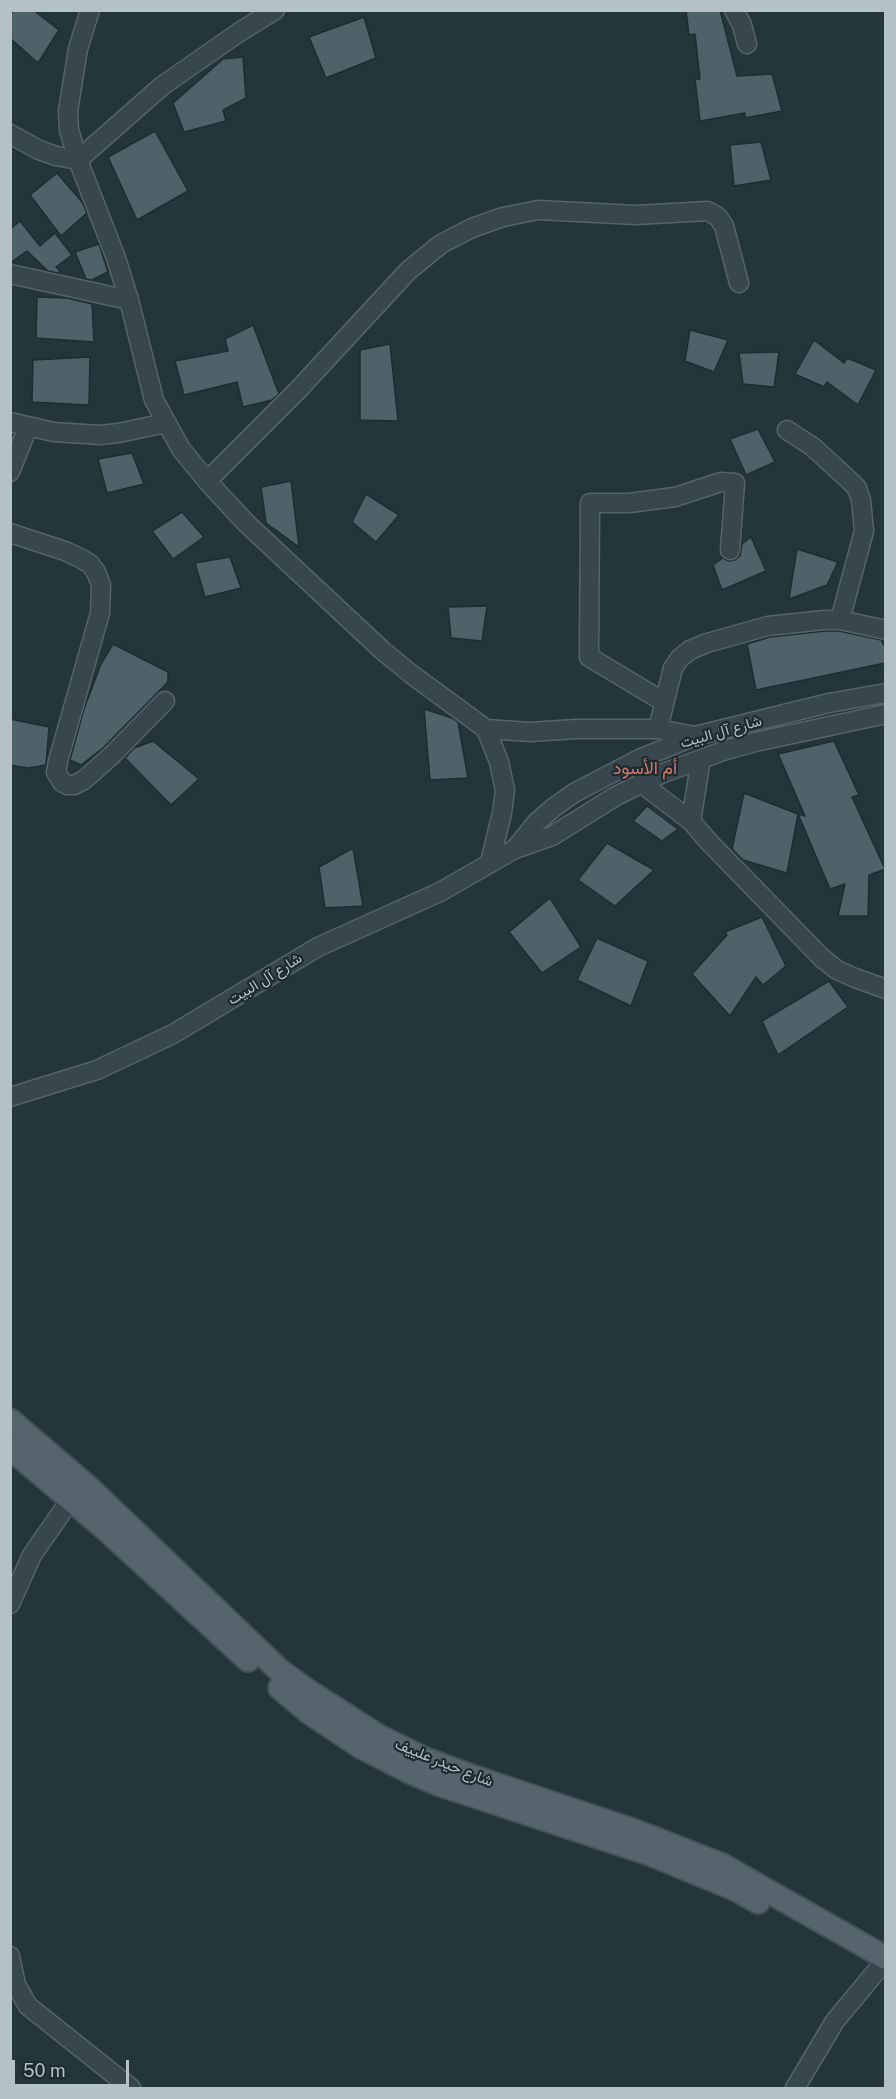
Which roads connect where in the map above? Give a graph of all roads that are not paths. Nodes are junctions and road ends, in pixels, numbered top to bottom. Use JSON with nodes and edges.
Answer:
{"nodes":[{"id":1,"x":90,"y":10,"type":"edge"},
{"id":2,"x":275,"y":10,"type":"edge"},
{"id":3,"x":734,"y":10,"type":"edge"},
{"id":4,"x":747,"y":44,"type":"dead end"},
{"id":5,"x":10,"y":134,"type":"edge"},
{"id":6,"x":78,"y":160,"type":"junction"},
{"id":7,"x":10,"y":274,"type":"edge"},
{"id":8,"x":739,"y":283,"type":"dead end"},
{"id":9,"x":129,"y":300,"type":"junction"},
{"id":10,"x":165,"y":423,"type":"junction"},
{"id":11,"x":19,"y":424,"type":"edge"},
{"id":12,"x":787,"y":430,"type":"dead end"},
{"id":13,"x":10,"y":472,"type":"edge"},
{"id":14,"x":207,"y":481,"type":"junction"},
{"id":15,"x":10,"y":533,"type":"edge"},
{"id":16,"x":730,"y":550,"type":"dead end"},
{"id":17,"x":840,"y":620,"type":"junction"},
{"id":18,"x":885,"y":630,"type":"edge"},
{"id":19,"x":885,"y":693,"type":"edge"},
{"id":20,"x":165,"y":701,"type":"dead end"},
{"id":21,"x":664,"y":702,"type":"junction"},
{"id":22,"x":885,"y":714,"type":"edge"},
{"id":23,"x":747,"y":723,"type":"junction"},
{"id":24,"x":486,"y":729,"type":"junction"},
{"id":25,"x":658,"y":729,"type":"junction"},
{"id":26,"x":695,"y":736,"type":"junction"},
{"id":27,"x":755,"y":742,"type":"junction"},
{"id":28,"x":701,"y":759,"type":"junction"},
{"id":29,"x":641,"y":783,"type":"junction"},
{"id":30,"x":691,"y":820,"type":"junction"},
{"id":31,"x":515,"y":849,"type":"junction"},
{"id":32,"x":490,"y":862,"type":"junction"},
{"id":33,"x":885,"y":989,"type":"edge"},
{"id":34,"x":10,"y":1097,"type":"edge"},
{"id":35,"x":10,"y":1420,"type":"edge"},
{"id":36,"x":10,"y":1448,"type":"edge"},
{"id":37,"x":71,"y":1499,"type":"junction"},
{"id":38,"x":10,"y":1604,"type":"edge"},
{"id":39,"x":10,"y":1956,"type":"edge"},
{"id":40,"x":883,"y":1966,"type":"edge"},
{"id":41,"x":15,"y":1998,"type":"edge"},
{"id":42,"x":131,"y":2088,"type":"edge"},
{"id":43,"x":795,"y":2088,"type":"edge"}],
"edges":[{"from":1,"to":6,"type":"street"},
{"from":2,"to":6,"type":"street"},
{"from":3,"to":4,"type":"street"},
{"from":5,"to":6,"type":"street"},
{"from":6,"to":9,"type":"street"},
{"from":7,"to":9,"type":"street"},
{"from":8,"to":14,"type":"street"},
{"from":9,"to":10,"type":"street"},
{"from":10,"to":11,"type":"street"},
{"from":10,"to":14,"type":"street"},
{"from":11,"to":13,"type":"street"},
{"from":12,"to":17,"type":"street"},
{"from":14,"to":24,"type":"street"},
{"from":15,"to":20,"type":"street"},
{"from":16,"to":21,"type":"street"},
{"from":17,"to":18,"type":"street"},
{"from":17,"to":21,"type":"street"},
{"from":19,"to":23,"type":"street","name":"شارع آل البيت"},
{"from":21,"to":25,"type":"street"},
{"from":22,"to":27,"type":"street","name":"شارع آل البيت"},
{"from":23,"to":26,"type":"street","name":"شارع آل البيت"},
{"from":23,"to":27,"type":"street"},
{"from":24,"to":25,"type":"street"},
{"from":24,"to":32,"type":"street"},
{"from":25,"to":26,"type":"street"},
{"from":26,"to":31,"type":"street","name":"شارع آل البيت"},
{"from":27,"to":28,"type":"street","name":"شارع آل البيت"},
{"from":28,"to":29,"type":"street","name":"شارع آل البيت"},
{"from":28,"to":30,"type":"street"},
{"from":29,"to":30,"type":"street"},
{"from":29,"to":31,"type":"street","name":"شارع آل البيت"},
{"from":30,"to":33,"type":"street"},
{"from":31,"to":32,"type":"street","name":"شارع آل البيت"},
{"from":32,"to":34,"type":"street","name":"شارع آل البيت"},
{"from":35,"to":40,"type":"main road","name":"شارع حيدر علييف"},
{"from":36,"to":37,"type":"main road","name":"شارع حيدر علييف"},
{"from":37,"to":38,"type":"street"},
{"from":37,"to":40,"type":"main road","name":"شارع حيدر علييف"},
{"from":39,"to":41,"type":"street"},
{"from":40,"to":43,"type":"street"},
{"from":41,"to":42,"type":"street"}]}
